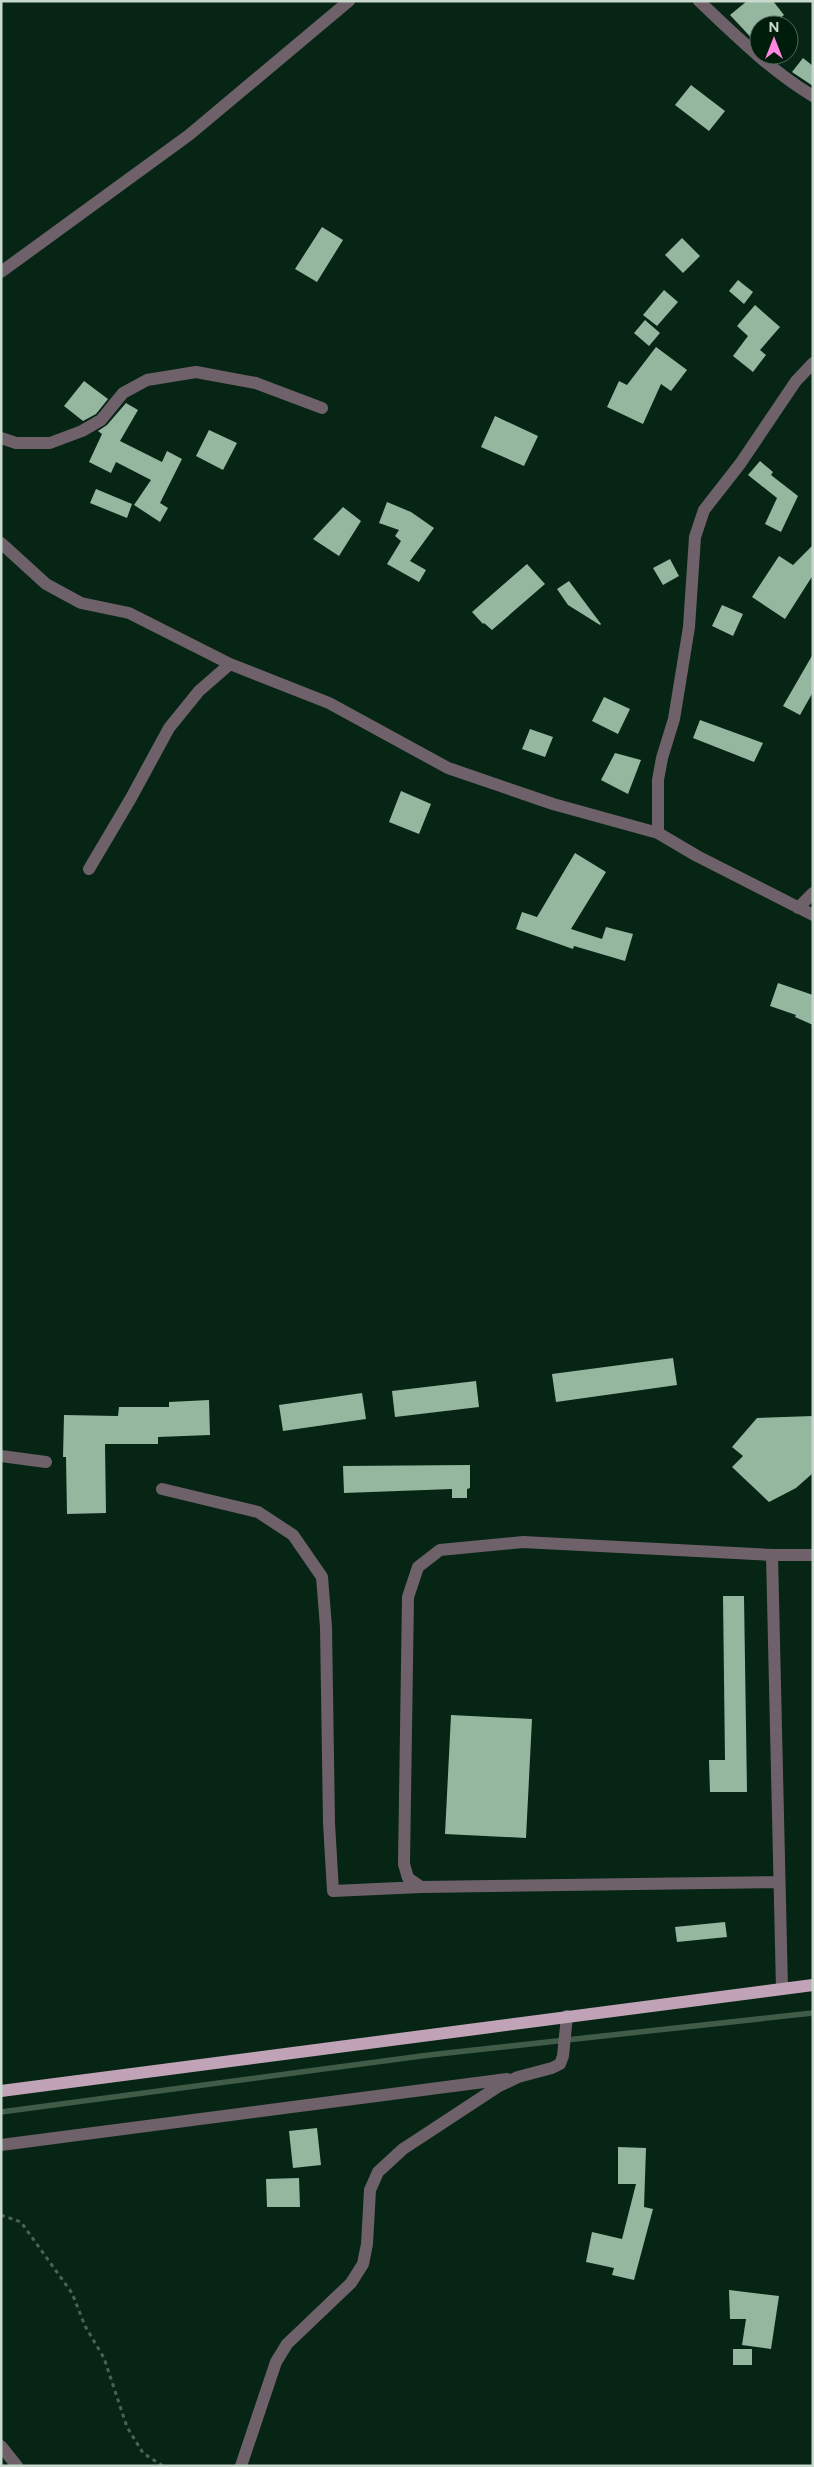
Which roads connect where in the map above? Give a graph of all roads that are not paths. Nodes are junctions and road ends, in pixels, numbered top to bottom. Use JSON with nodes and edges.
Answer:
{"nodes":[{"id":1,"x":349,"y":1,"type":"edge"},
{"id":2,"x":699,"y":1,"type":"edge"},
{"id":3,"x":813,"y":96,"type":"edge"},
{"id":4,"x":1,"y":272,"type":"edge"},
{"id":5,"x":813,"y":363,"type":"edge"},
{"id":6,"x":322,"y":408,"type":"dead end"},
{"id":7,"x":1,"y":438,"type":"edge"},
{"id":8,"x":1,"y":543,"type":"edge"},
{"id":9,"x":230,"y":664,"type":"junction"},
{"id":10,"x":658,"y":833,"type":"junction"},
{"id":11,"x":88,"y":869,"type":"dead end"},
{"id":12,"x":813,"y":893,"type":"edge"},
{"id":13,"x":798,"y":908,"type":"junction"},
{"id":14,"x":813,"y":915,"type":"edge"},
{"id":15,"x":1,"y":1456,"type":"edge"},
{"id":16,"x":46,"y":1462,"type":"dead end"},
{"id":17,"x":162,"y":1488,"type":"dead end"},
{"id":18,"x":772,"y":1555,"type":"junction"},
{"id":19,"x":813,"y":1555,"type":"edge"},
{"id":20,"x":779,"y":1882,"type":"junction"},
{"id":21,"x":421,"y":1886,"type":"junction"},
{"id":22,"x":813,"y":1985,"type":"edge"},
{"id":23,"x":782,"y":1989,"type":"junction"},
{"id":24,"x":567,"y":2016,"type":"junction"},
{"id":25,"x":518,"y":2077,"type":"junction"},
{"id":26,"x":1,"y":2091,"type":"edge"},
{"id":27,"x":1,"y":2146,"type":"edge"},
{"id":28,"x":1,"y":2446,"type":"edge"},
{"id":29,"x":17,"y":2466,"type":"edge"},
{"id":30,"x":241,"y":2466,"type":"edge"}],
"edges":[{"from":1,"to":4,"type":"street"},
{"from":2,"to":3,"type":"street"},
{"from":5,"to":10,"type":"street"},
{"from":6,"to":7,"type":"street"},
{"from":8,"to":9,"type":"street"},
{"from":9,"to":10,"type":"street"},
{"from":9,"to":11,"type":"street"},
{"from":10,"to":13,"type":"street"},
{"from":12,"to":13,"type":"street"},
{"from":13,"to":14,"type":"street"},
{"from":15,"to":16,"type":"street"},
{"from":17,"to":21,"type":"street"},
{"from":18,"to":19,"type":"street"},
{"from":18,"to":20,"type":"street"},
{"from":18,"to":21,"type":"street"},
{"from":20,"to":21,"type":"street"},
{"from":20,"to":23,"type":"street"},
{"from":22,"to":23,"type":"main road"},
{"from":23,"to":24,"type":"main road"},
{"from":24,"to":25,"type":"street"},
{"from":24,"to":26,"type":"main road"},
{"from":25,"to":27,"type":"street"},
{"from":25,"to":30,"type":"street"},
{"from":28,"to":29,"type":"street"}]}
